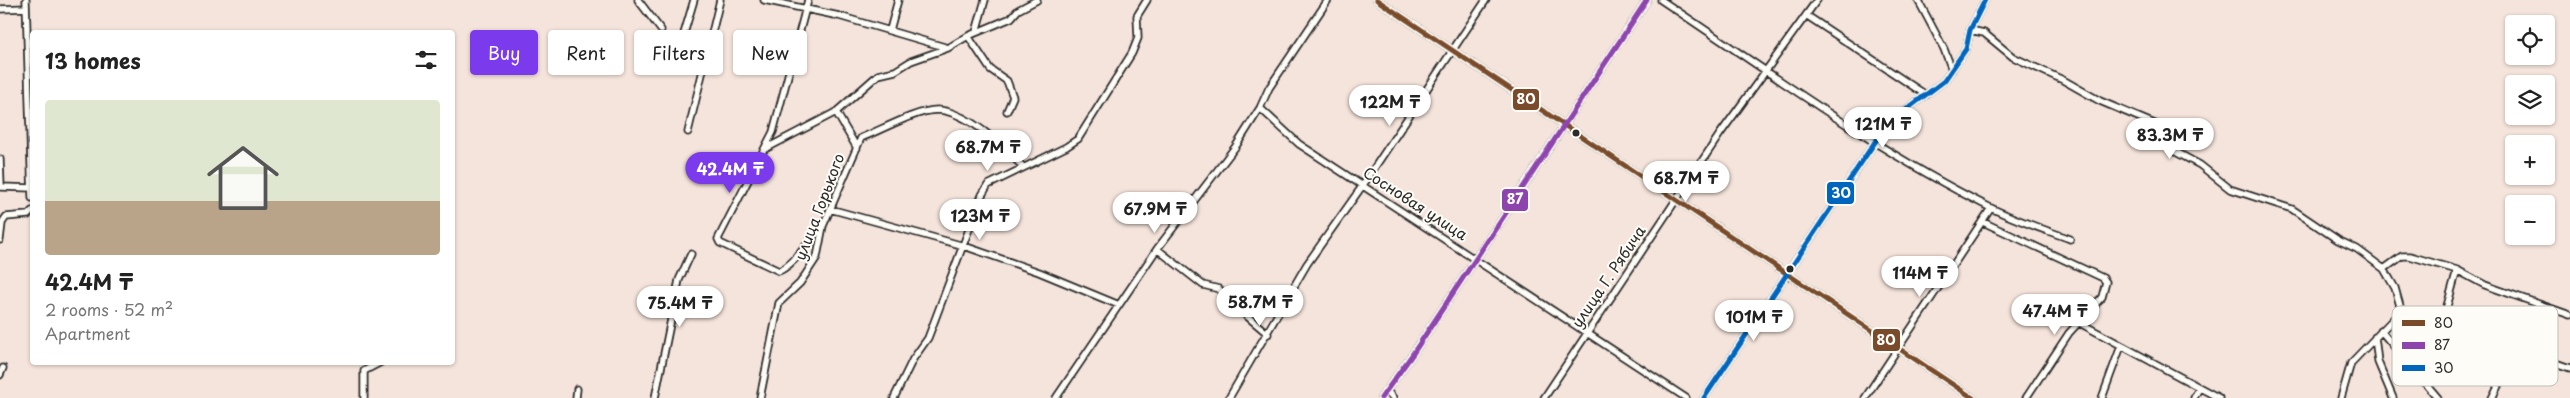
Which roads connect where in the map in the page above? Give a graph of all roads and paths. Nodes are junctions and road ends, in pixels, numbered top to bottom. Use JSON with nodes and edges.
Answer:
{"nodes":[{"id":1,"x":26,"y":0,"type":"edge"},
{"id":2,"x":638,"y":0,"type":"edge"},
{"id":3,"x":694,"y":0,"type":"edge"},
{"id":4,"x":720,"y":0,"type":"edge"},
{"id":5,"x":764,"y":0,"type":"edge"},
{"id":6,"x":808,"y":0,"type":"edge"},
{"id":7,"x":898,"y":0,"type":"edge"},
{"id":8,"x":985,"y":0,"type":"edge"},
{"id":9,"x":1037,"y":0,"type":"edge"},
{"id":10,"x":1147,"y":0,"type":"edge"},
{"id":11,"x":1328,"y":0,"type":"edge"},
{"id":12,"x":1377,"y":0,"type":"edge"},
{"id":13,"x":1486,"y":0,"type":"edge"},
{"id":14,"x":1646,"y":0,"type":"edge"},
{"id":15,"x":1661,"y":0,"type":"edge"},
{"id":16,"x":1817,"y":0,"type":"edge"},
{"id":17,"x":1918,"y":0,"type":"edge"},
{"id":18,"x":1985,"y":0,"type":"edge"},
{"id":19,"x":26,"y":8,"type":"junction"},
{"id":20,"x":0,"y":9,"type":"edge"},
{"id":21,"x":806,"y":10,"type":"junction"},
{"id":22,"x":1806,"y":15,"type":"junction"},
{"id":23,"x":661,"y":30,"type":"dead end"},
{"id":24,"x":685,"y":30,"type":"edge"},
{"id":25,"x":890,"y":30,"type":"junction"},
{"id":26,"x":1970,"y":30,"type":"junction"},
{"id":27,"x":976,"y":32,"type":"junction"},
{"id":28,"x":968,"y":36,"type":"junction"},
{"id":29,"x":948,"y":48,"type":"junction"},
{"id":30,"x":1453,"y":51,"type":"junction"},
{"id":31,"x":1766,"y":70,"type":"junction"},
{"id":32,"x":1952,"y":70,"type":"junction"},
{"id":33,"x":1926,"y":95,"type":"junction"},
{"id":34,"x":1260,"y":108,"type":"junction"},
{"id":35,"x":1007,"y":111,"type":"dead end"},
{"id":36,"x":836,"y":112,"type":"junction"},
{"id":37,"x":1564,"y":126,"type":"junction"},
{"id":38,"x":30,"y":128,"type":"edge"},
{"id":39,"x":688,"y":132,"type":"dead end"},
{"id":40,"x":1875,"y":142,"type":"junction"},
{"id":41,"x":857,"y":148,"type":"junction"},
{"id":42,"x":765,"y":149,"type":"junction"},
{"id":43,"x":0,"y":158,"type":"edge"},
{"id":44,"x":1023,"y":167,"type":"junction"},
{"id":45,"x":1363,"y":185,"type":"junction"},
{"id":46,"x":30,"y":188,"type":"edge"},
{"id":47,"x":1676,"y":200,"type":"junction"},
{"id":48,"x":1990,"y":208,"type":"junction"},
{"id":49,"x":830,"y":209,"type":"junction"},
{"id":50,"x":30,"y":213,"type":"edge"},
{"id":51,"x":1983,"y":222,"type":"junction"},
{"id":52,"x":823,"y":226,"type":"junction"},
{"id":53,"x":2070,"y":239,"type":"dead end"},
{"id":54,"x":0,"y":240,"type":"edge"},
{"id":55,"x":964,"y":246,"type":"junction"},
{"id":56,"x":1157,"y":249,"type":"junction"},
{"id":57,"x":691,"y":254,"type":"dead end"},
{"id":58,"x":1475,"y":259,"type":"junction"},
{"id":59,"x":2384,"y":269,"type":"junction"},
{"id":60,"x":2457,"y":270,"type":"junction"},
{"id":61,"x":1787,"y":274,"type":"junction"},
{"id":62,"x":1118,"y":305,"type":"junction"},
{"id":63,"x":2400,"y":306,"type":"edge"},
{"id":64,"x":2447,"y":306,"type":"edge"},
{"id":65,"x":2545,"y":306,"type":"edge"},
{"id":66,"x":2558,"y":311,"type":"edge"},
{"id":67,"x":2570,"y":315,"type":"edge"},
{"id":68,"x":2392,"y":320,"type":"edge"},
{"id":69,"x":2078,"y":322,"type":"junction"},
{"id":70,"x":2381,"y":331,"type":"junction"},
{"id":71,"x":1587,"y":332,"type":"junction"},
{"id":72,"x":1268,"y":334,"type":"junction"},
{"id":73,"x":2375,"y":337,"type":"junction"},
{"id":74,"x":2392,"y":344,"type":"edge"},
{"id":75,"x":2121,"y":346,"type":"junction"},
{"id":76,"x":1899,"y":347,"type":"junction"},
{"id":77,"x":2558,"y":364,"type":"edge"},
{"id":78,"x":375,"y":365,"type":"edge"},
{"id":79,"x":2,"y":368,"type":"dead end"},
{"id":80,"x":2570,"y":368,"type":"edge"},
{"id":81,"x":0,"y":375,"type":"edge"},
{"id":82,"x":2428,"y":386,"type":"edge"},
{"id":83,"x":2498,"y":386,"type":"edge"},
{"id":84,"x":2200,"y":388,"type":"junction"},
{"id":85,"x":577,"y":389,"type":"dead end"},
{"id":86,"x":1387,"y":391,"type":"junction"},
{"id":87,"x":364,"y":398,"type":"edge"},
{"id":88,"x":576,"y":398,"type":"edge"},
{"id":89,"x":655,"y":398,"type":"edge"},
{"id":90,"x":760,"y":398,"type":"edge"},
{"id":91,"x":894,"y":398,"type":"edge"},
{"id":92,"x":1056,"y":398,"type":"edge"},
{"id":93,"x":1229,"y":398,"type":"edge"},
{"id":94,"x":1381,"y":398,"type":"edge"},
{"id":95,"x":1393,"y":398,"type":"edge"},
{"id":96,"x":1544,"y":398,"type":"edge"},
{"id":97,"x":1686,"y":398,"type":"edge"},
{"id":98,"x":1704,"y":398,"type":"edge"},
{"id":99,"x":1865,"y":398,"type":"edge"},
{"id":100,"x":1973,"y":398,"type":"edge"},
{"id":101,"x":2026,"y":398,"type":"edge"},
{"id":102,"x":2102,"y":398,"type":"edge"},
{"id":103,"x":2194,"y":398,"type":"edge"},
{"id":104,"x":2219,"y":398,"type":"edge"},
{"id":105,"x":2341,"y":398,"type":"edge"},
{"id":106,"x":2393,"y":398,"type":"edge"},
{"id":107,"x":2438,"y":398,"type":"edge"},
{"id":108,"x":2492,"y":398,"type":"edge"}],
"edges":[{"from":1,"to":19,"type":"street"},
{"from":2,"to":23,"type":"street"},
{"from":3,"to":24,"type":"street"},
{"from":4,"to":39,"type":"street"},
{"from":5,"to":21,"type":"street"},
{"from":6,"to":21,"type":"street"},
{"from":7,"to":25,"type":"street"},
{"from":8,"to":27,"type":"street"},
{"from":9,"to":27,"type":"street"},
{"from":10,"to":44,"type":"street"},
{"from":11,"to":34,"type":"street"},
{"from":12,"to":30,"type":"street"},
{"from":13,"to":30,"type":"street"},
{"from":14,"to":37,"type":"street"},
{"from":15,"to":31,"type":"street"},
{"from":16,"to":22,"type":"street","name":"улица Г. Рябича"},
{"from":17,"to":32,"type":"street"},
{"from":18,"to":26,"type":"street"},
{"from":19,"to":20,"type":"street"},
{"from":19,"to":38,"type":"street"},
{"from":21,"to":25,"type":"street"},
{"from":21,"to":42,"type":"street"},
{"from":22,"to":31,"type":"street","name":"улица Г. Рябича"},
{"from":22,"to":33,"type":"street"},
{"from":25,"to":29,"type":"street"},
{"from":26,"to":32,"type":"street"},
{"from":26,"to":59,"type":"street"},
{"from":27,"to":28,"type":"street"},
{"from":28,"to":29,"type":"street"},
{"from":28,"to":35,"type":"street"},
{"from":29,"to":36,"type":"street"},
{"from":30,"to":37,"type":"street"},
{"from":30,"to":45,"type":"street"},
{"from":31,"to":40,"type":"street"},
{"from":31,"to":47,"type":"street","name":"улица Г. Рябича"},
{"from":32,"to":33,"type":"street"},
{"from":33,"to":40,"type":"street"},
{"from":34,"to":45,"type":"street","name":"Сосновая улица"},
{"from":34,"to":56,"type":"street"},
{"from":36,"to":41,"type":"street"},
{"from":36,"to":42,"type":"street"},
{"from":37,"to":47,"type":"street"},
{"from":37,"to":58,"type":"street"},
{"from":40,"to":48,"type":"street"},
{"from":40,"to":61,"type":"street"},
{"from":41,"to":44,"type":"street","name":"улица Горького"},
{"from":41,"to":49,"type":"street","name":"улица Горького"},
{"from":42,"to":52,"type":"street"},
{"from":43,"to":46,"type":"street"},
{"from":44,"to":55,"type":"street"},
{"from":45,"to":58,"type":"street","name":"Сосновая улица"},
{"from":45,"to":72,"type":"street"},
{"from":47,"to":61,"type":"street"},
{"from":47,"to":71,"type":"street","name":"улица Г. Рябича"},
{"from":48,"to":51,"type":"street"},
{"from":48,"to":53,"type":"street"},
{"from":49,"to":52,"type":"street","name":"улица Горького"},
{"from":49,"to":55,"type":"street"},
{"from":50,"to":54,"type":"street"},
{"from":51,"to":69,"type":"street"},
{"from":51,"to":76,"type":"street"},
{"from":52,"to":90,"type":"street","name":"улица Горького"},
{"from":55,"to":62,"type":"street"},
{"from":55,"to":91,"type":"street"},
{"from":56,"to":62,"type":"street"},
{"from":56,"to":72,"type":"street"},
{"from":57,"to":89,"type":"street"},
{"from":58,"to":71,"type":"street","name":"Сосновая улица"},
{"from":58,"to":86,"type":"street"},
{"from":59,"to":60,"type":"street"},
{"from":59,"to":63,"type":"street"},
{"from":60,"to":64,"type":"street"},
{"from":60,"to":65,"type":"street"},
{"from":61,"to":76,"type":"street"},
{"from":61,"to":98,"type":"street"},
{"from":62,"to":92,"type":"street"},
{"from":66,"to":67,"type":"street"},
{"from":68,"to":70,"type":"street"},
{"from":69,"to":75,"type":"street"},
{"from":69,"to":101,"type":"street"},
{"from":70,"to":73,"type":"street"},
{"from":70,"to":74,"type":"street"},
{"from":71,"to":96,"type":"street","name":"улица Г. Рябича"},
{"from":71,"to":97,"type":"street","name":"Сосновая улица"},
{"from":72,"to":93,"type":"street"},
{"from":73,"to":105,"type":"street"},
{"from":73,"to":106,"type":"street"},
{"from":75,"to":84,"type":"street"},
{"from":75,"to":102,"type":"street"},
{"from":76,"to":99,"type":"street"},
{"from":76,"to":100,"type":"street"},
{"from":77,"to":80,"type":"street"},
{"from":78,"to":87,"type":"street"},
{"from":79,"to":81,"type":"street"},
{"from":82,"to":107,"type":"street"},
{"from":83,"to":108,"type":"street"},
{"from":84,"to":103,"type":"street"},
{"from":84,"to":104,"type":"street"},
{"from":85,"to":88,"type":"street"},
{"from":86,"to":94,"type":"street"},
{"from":86,"to":95,"type":"street"}]}
